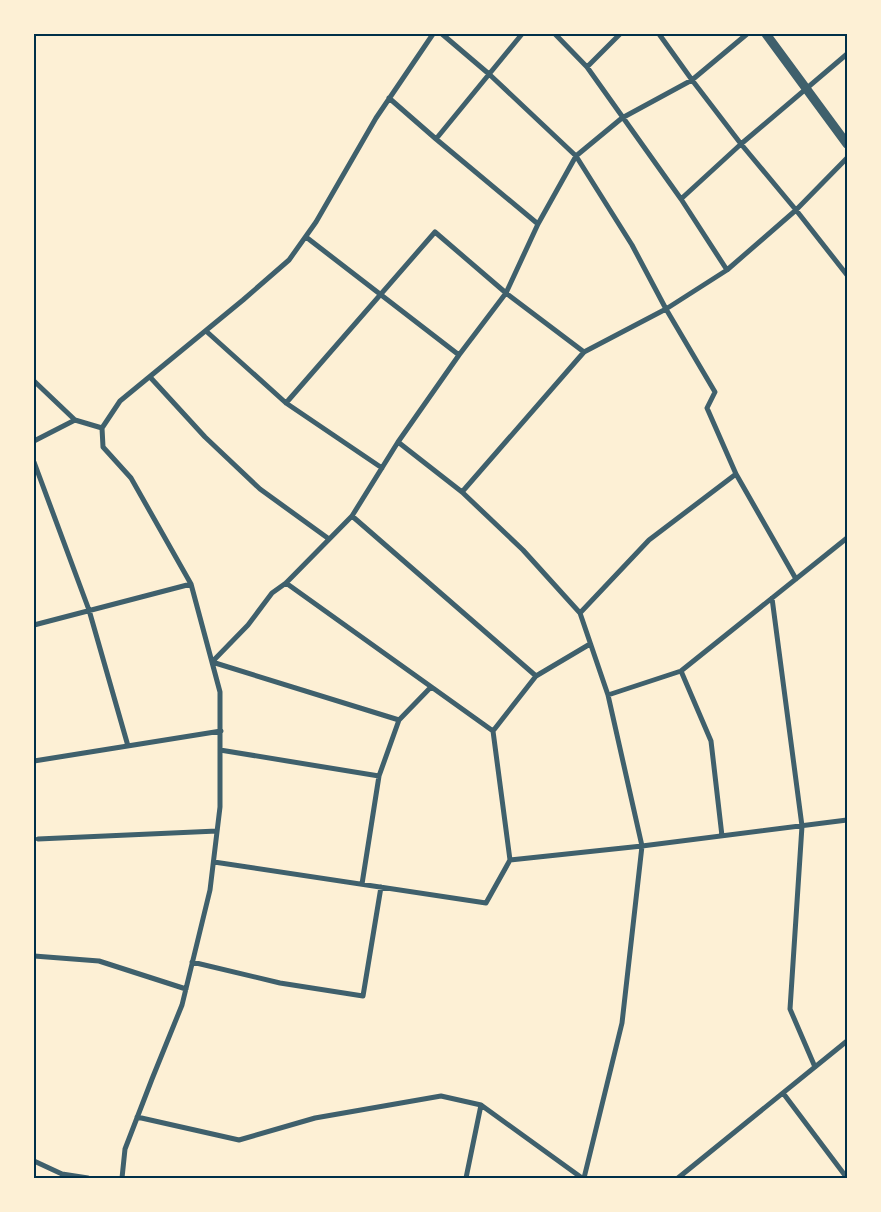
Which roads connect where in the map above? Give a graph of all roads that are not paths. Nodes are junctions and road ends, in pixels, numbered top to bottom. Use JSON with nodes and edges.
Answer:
{"nodes":[{"id":1,"x":433,"y":34,"type":"edge"},
{"id":2,"x":442,"y":34,"type":"edge"},
{"id":3,"x":522,"y":34,"type":"edge"},
{"id":4,"x":555,"y":34,"type":"edge"},
{"id":5,"x":620,"y":34,"type":"edge"},
{"id":6,"x":659,"y":34,"type":"edge"},
{"id":7,"x":747,"y":34,"type":"edge"},
{"id":8,"x":766,"y":34,"type":"edge"},
{"id":9,"x":847,"y":54,"type":"edge"},
{"id":10,"x":587,"y":67,"type":"junction"},
{"id":11,"x":489,"y":74,"type":"junction"},
{"id":12,"x":692,"y":80,"type":"junction"},
{"id":13,"x":806,"y":88,"type":"junction"},
{"id":14,"x":389,"y":98,"type":"junction"},
{"id":15,"x":622,"y":118,"type":"junction"},
{"id":16,"x":436,"y":139,"type":"junction"},
{"id":17,"x":741,"y":144,"type":"junction"},
{"id":18,"x":847,"y":144,"type":"edge"},
{"id":19,"x":576,"y":156,"type":"junction"},
{"id":20,"x":847,"y":158,"type":"edge"},
{"id":21,"x":681,"y":199,"type":"junction"},
{"id":22,"x":796,"y":210,"type":"junction"},
{"id":23,"x":538,"y":224,"type":"junction"},
{"id":24,"x":306,"y":237,"type":"junction"},
{"id":25,"x":726,"y":270,"type":"junction"},
{"id":26,"x":846,"y":273,"type":"edge"},
{"id":27,"x":506,"y":293,"type":"junction"},
{"id":28,"x":380,"y":294,"type":"junction"},
{"id":29,"x":666,"y":309,"type":"junction"},
{"id":30,"x":206,"y":331,"type":"junction"},
{"id":31,"x":584,"y":352,"type":"junction"},
{"id":32,"x":459,"y":355,"type":"junction"},
{"id":33,"x":150,"y":377,"type":"junction"},
{"id":34,"x":34,"y":381,"type":"edge"},
{"id":35,"x":286,"y":403,"type":"junction"},
{"id":36,"x":75,"y":420,"type":"junction"},
{"id":37,"x":102,"y":428,"type":"junction"},
{"id":38,"x":34,"y":441,"type":"edge"},
{"id":39,"x":398,"y":442,"type":"junction"},
{"id":40,"x":34,"y":462,"type":"edge"},
{"id":41,"x":382,"y":468,"type":"junction"},
{"id":42,"x":736,"y":474,"type":"junction"},
{"id":43,"x":462,"y":492,"type":"junction"},
{"id":44,"x":352,"y":516,"type":"junction"},
{"id":45,"x":847,"y":538,"type":"edge"},
{"id":46,"x":329,"y":539,"type":"junction"},
{"id":47,"x":796,"y":579,"type":"junction"},
{"id":48,"x":286,"y":583,"type":"junction"},
{"id":49,"x":191,"y":584,"type":"junction"},
{"id":50,"x":772,"y":598,"type":"junction"},
{"id":51,"x":90,"y":610,"type":"junction"},
{"id":52,"x":580,"y":614,"type":"junction"},
{"id":53,"x":34,"y":625,"type":"edge"},
{"id":54,"x":590,"y":644,"type":"junction"},
{"id":55,"x":212,"y":662,"type":"junction"},
{"id":56,"x":681,"y":671,"type":"junction"},
{"id":57,"x":536,"y":676,"type":"junction"},
{"id":58,"x":431,"y":687,"type":"junction"},
{"id":59,"x":608,"y":695,"type":"junction"},
{"id":60,"x":399,"y":720,"type":"junction"},
{"id":61,"x":221,"y":731,"type":"junction"},
{"id":62,"x":493,"y":731,"type":"junction"},
{"id":63,"x":128,"y":746,"type":"junction"},
{"id":64,"x":220,"y":750,"type":"junction"},
{"id":65,"x":34,"y":761,"type":"edge"},
{"id":66,"x":379,"y":776,"type":"junction"},
{"id":67,"x":847,"y":820,"type":"edge"},
{"id":68,"x":802,"y":826,"type":"junction"},
{"id":69,"x":217,"y":831,"type":"junction"},
{"id":70,"x":722,"y":836,"type":"junction"},
{"id":71,"x":38,"y":839,"type":"dead end"},
{"id":72,"x":642,"y":846,"type":"junction"},
{"id":73,"x":510,"y":860,"type":"junction"},
{"id":74,"x":214,"y":862,"type":"junction"},
{"id":75,"x":362,"y":884,"type":"junction"},
{"id":76,"x":381,"y":887,"type":"junction"},
{"id":77,"x":34,"y":956,"type":"edge"},
{"id":78,"x":192,"y":962,"type":"junction"},
{"id":79,"x":186,"y":989,"type":"junction"},
{"id":80,"x":847,"y":1041,"type":"edge"},
{"id":81,"x":815,"y":1067,"type":"junction"},
{"id":82,"x":783,"y":1093,"type":"junction"},
{"id":83,"x":481,"y":1105,"type":"junction"},
{"id":84,"x":137,"y":1117,"type":"junction"},
{"id":85,"x":34,"y":1162,"type":"edge"},
{"id":86,"x":61,"y":1176,"type":"edge"},
{"id":87,"x":88,"y":1178,"type":"edge"},
{"id":88,"x":122,"y":1178,"type":"edge"},
{"id":89,"x":466,"y":1178,"type":"edge"},
{"id":90,"x":583,"y":1178,"type":"edge"},
{"id":91,"x":678,"y":1178,"type":"edge"},
{"id":92,"x":847,"y":1178,"type":"edge"}],
"edges":[{"from":1,"to":14,"type":"street"},
{"from":2,"to":11,"type":"street"},
{"from":3,"to":11,"type":"street"},
{"from":4,"to":10,"type":"street"},
{"from":5,"to":10,"type":"street"},
{"from":6,"to":12,"type":"street"},
{"from":7,"to":12,"type":"street"},
{"from":8,"to":13,"type":"street"},
{"from":9,"to":13,"type":"street"},
{"from":10,"to":15,"type":"street"},
{"from":11,"to":16,"type":"street"},
{"from":11,"to":19,"type":"street"},
{"from":12,"to":15,"type":"street"},
{"from":12,"to":17,"type":"street"},
{"from":13,"to":17,"type":"street"},
{"from":13,"to":18,"type":"street"},
{"from":14,"to":16,"type":"street"},
{"from":14,"to":24,"type":"street"},
{"from":15,"to":19,"type":"street"},
{"from":15,"to":21,"type":"street"},
{"from":16,"to":23,"type":"street"},
{"from":17,"to":21,"type":"street"},
{"from":17,"to":22,"type":"street"},
{"from":19,"to":23,"type":"street"},
{"from":19,"to":29,"type":"street"},
{"from":20,"to":22,"type":"street"},
{"from":21,"to":25,"type":"street"},
{"from":22,"to":25,"type":"street"},
{"from":22,"to":26,"type":"street"},
{"from":23,"to":27,"type":"street"},
{"from":24,"to":28,"type":"street"},
{"from":24,"to":30,"type":"street"},
{"from":25,"to":29,"type":"street"},
{"from":27,"to":28,"type":"street"},
{"from":27,"to":31,"type":"street"},
{"from":27,"to":32,"type":"street"},
{"from":28,"to":32,"type":"street"},
{"from":28,"to":35,"type":"street"},
{"from":29,"to":31,"type":"street"},
{"from":29,"to":42,"type":"street"},
{"from":30,"to":33,"type":"street"},
{"from":30,"to":35,"type":"street"},
{"from":31,"to":43,"type":"street"},
{"from":32,"to":39,"type":"street"},
{"from":33,"to":37,"type":"street"},
{"from":33,"to":46,"type":"street"},
{"from":34,"to":36,"type":"street"},
{"from":35,"to":41,"type":"street"},
{"from":36,"to":37,"type":"street"},
{"from":36,"to":38,"type":"street"},
{"from":37,"to":49,"type":"street"},
{"from":39,"to":41,"type":"street"},
{"from":39,"to":43,"type":"street"},
{"from":40,"to":51,"type":"street"},
{"from":41,"to":44,"type":"street"},
{"from":42,"to":47,"type":"street"},
{"from":42,"to":52,"type":"street"},
{"from":43,"to":52,"type":"street"},
{"from":44,"to":46,"type":"street"},
{"from":44,"to":57,"type":"street"},
{"from":45,"to":47,"type":"street"},
{"from":46,"to":48,"type":"street"},
{"from":47,"to":50,"type":"street"},
{"from":48,"to":55,"type":"street"},
{"from":48,"to":58,"type":"street"},
{"from":49,"to":51,"type":"street"},
{"from":49,"to":55,"type":"street"},
{"from":50,"to":56,"type":"street"},
{"from":50,"to":68,"type":"street"},
{"from":51,"to":53,"type":"street"},
{"from":51,"to":63,"type":"street"},
{"from":52,"to":54,"type":"street"},
{"from":54,"to":57,"type":"street"},
{"from":54,"to":59,"type":"street"},
{"from":55,"to":60,"type":"street"},
{"from":55,"to":61,"type":"street"},
{"from":56,"to":59,"type":"street"},
{"from":56,"to":70,"type":"street"},
{"from":57,"to":62,"type":"street"},
{"from":58,"to":60,"type":"street"},
{"from":58,"to":62,"type":"street"},
{"from":59,"to":72,"type":"street"},
{"from":60,"to":66,"type":"street"},
{"from":61,"to":63,"type":"street"},
{"from":61,"to":64,"type":"street"},
{"from":62,"to":73,"type":"street"},
{"from":63,"to":65,"type":"street"},
{"from":64,"to":66,"type":"street"},
{"from":64,"to":69,"type":"street"},
{"from":66,"to":75,"type":"street"},
{"from":67,"to":68,"type":"street"},
{"from":68,"to":70,"type":"street"},
{"from":68,"to":81,"type":"street"},
{"from":69,"to":71,"type":"street"},
{"from":69,"to":74,"type":"street"},
{"from":70,"to":72,"type":"street"},
{"from":72,"to":73,"type":"street"},
{"from":72,"to":90,"type":"street"},
{"from":73,"to":76,"type":"street"},
{"from":74,"to":75,"type":"street"},
{"from":74,"to":78,"type":"street"},
{"from":75,"to":76,"type":"street"},
{"from":76,"to":78,"type":"street"},
{"from":77,"to":79,"type":"street"},
{"from":78,"to":79,"type":"street"},
{"from":79,"to":84,"type":"street"},
{"from":80,"to":81,"type":"street"},
{"from":81,"to":82,"type":"street"},
{"from":82,"to":91,"type":"street"},
{"from":82,"to":92,"type":"street"},
{"from":83,"to":84,"type":"street"},
{"from":83,"to":89,"type":"street"},
{"from":83,"to":90,"type":"street"},
{"from":84,"to":88,"type":"street"},
{"from":85,"to":86,"type":"street"},
{"from":86,"to":87,"type":"street"}]}
